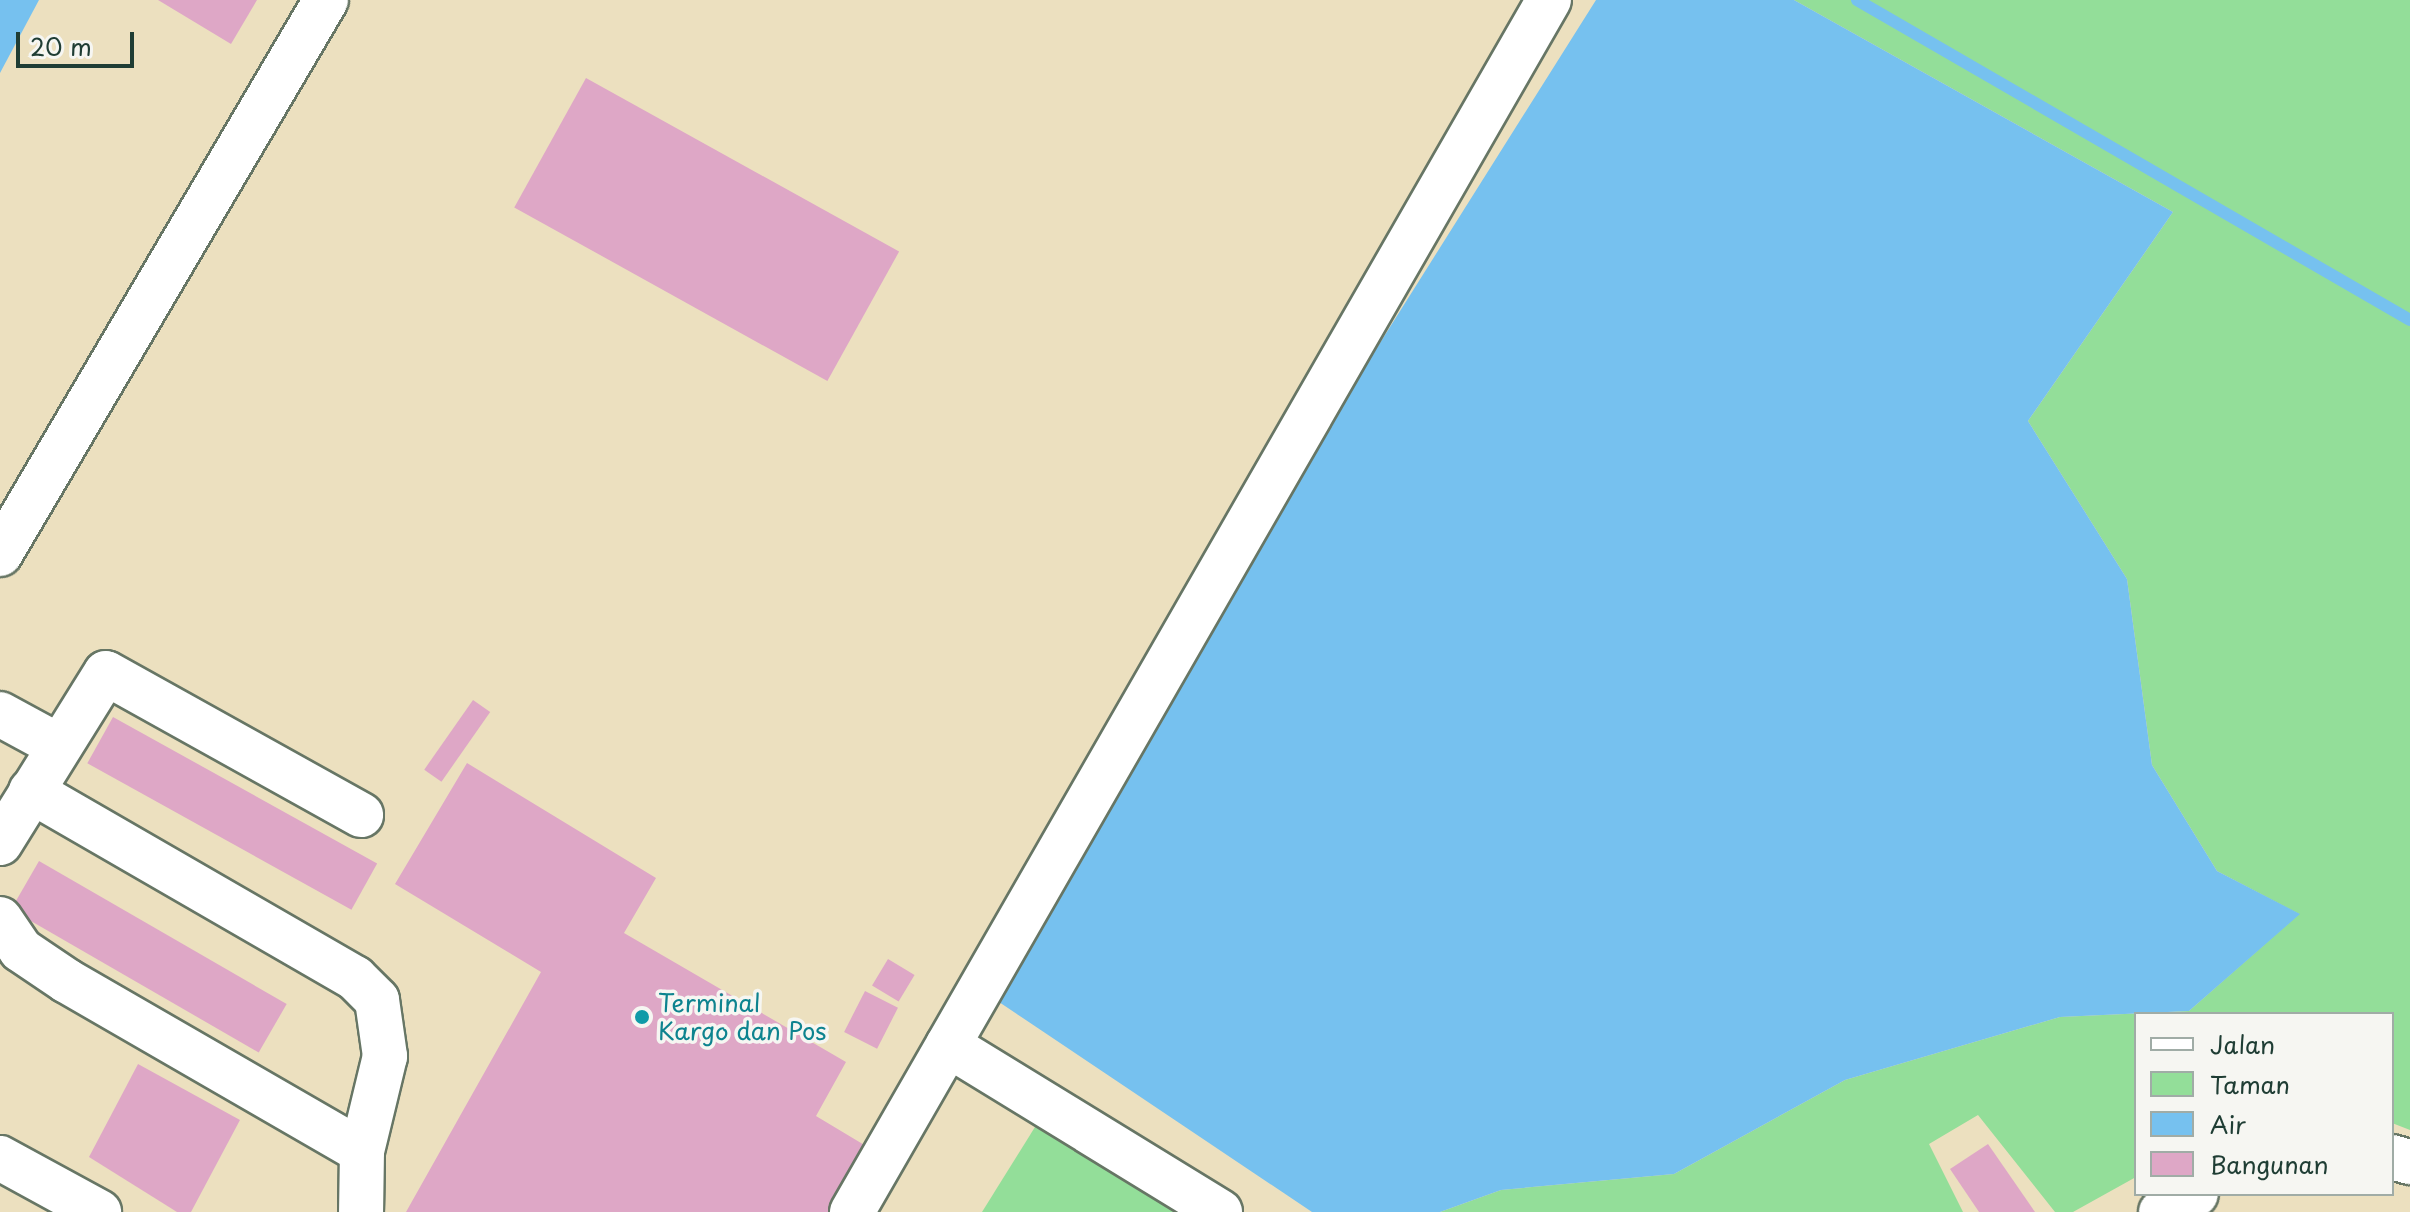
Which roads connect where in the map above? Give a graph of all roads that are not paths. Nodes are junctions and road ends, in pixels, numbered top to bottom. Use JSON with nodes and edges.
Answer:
{"nodes":[{"id":1,"x":326,"y":0,"type":"edge"},
{"id":2,"x":1549,"y":0,"type":"edge"},
{"id":3,"x":0,"y":554,"type":"edge"},
{"id":4,"x":0,"y":714,"type":"edge"},
{"id":5,"x":59,"y":746,"type":"junction"},
{"id":6,"x":31,"y":791,"type":"junction"},
{"id":7,"x":361,"y":815,"type":"dead end"},
{"id":8,"x":0,"y":843,"type":"edge"},
{"id":9,"x":0,"y":919,"type":"edge"},
{"id":10,"x":948,"y":1045,"type":"junction"},
{"id":11,"x":362,"y":1151,"type":"junction"},
{"id":12,"x":0,"y":1158,"type":"edge"},
{"id":13,"x":2192,"y":1196,"type":"edge"},
{"id":14,"x":99,"y":1212,"type":"edge"},
{"id":15,"x":361,"y":1212,"type":"edge"},
{"id":16,"x":852,"y":1212,"type":"edge"},
{"id":17,"x":1220,"y":1212,"type":"edge"},
{"id":18,"x":2161,"y":1212,"type":"edge"}],
"edges":[{"from":1,"to":3,"type":"lane"},
{"from":2,"to":10,"type":"lane"},
{"from":4,"to":5,"type":"lane"},
{"from":5,"to":6,"type":"lane"},
{"from":5,"to":7,"type":"lane"},
{"from":6,"to":8,"type":"lane"},
{"from":6,"to":11,"type":"lane"},
{"from":9,"to":11,"type":"lane"},
{"from":10,"to":16,"type":"lane"},
{"from":10,"to":17,"type":"lane"},
{"from":11,"to":15,"type":"lane"},
{"from":12,"to":14,"type":"lane"},
{"from":13,"to":18,"type":"lane"}]}
